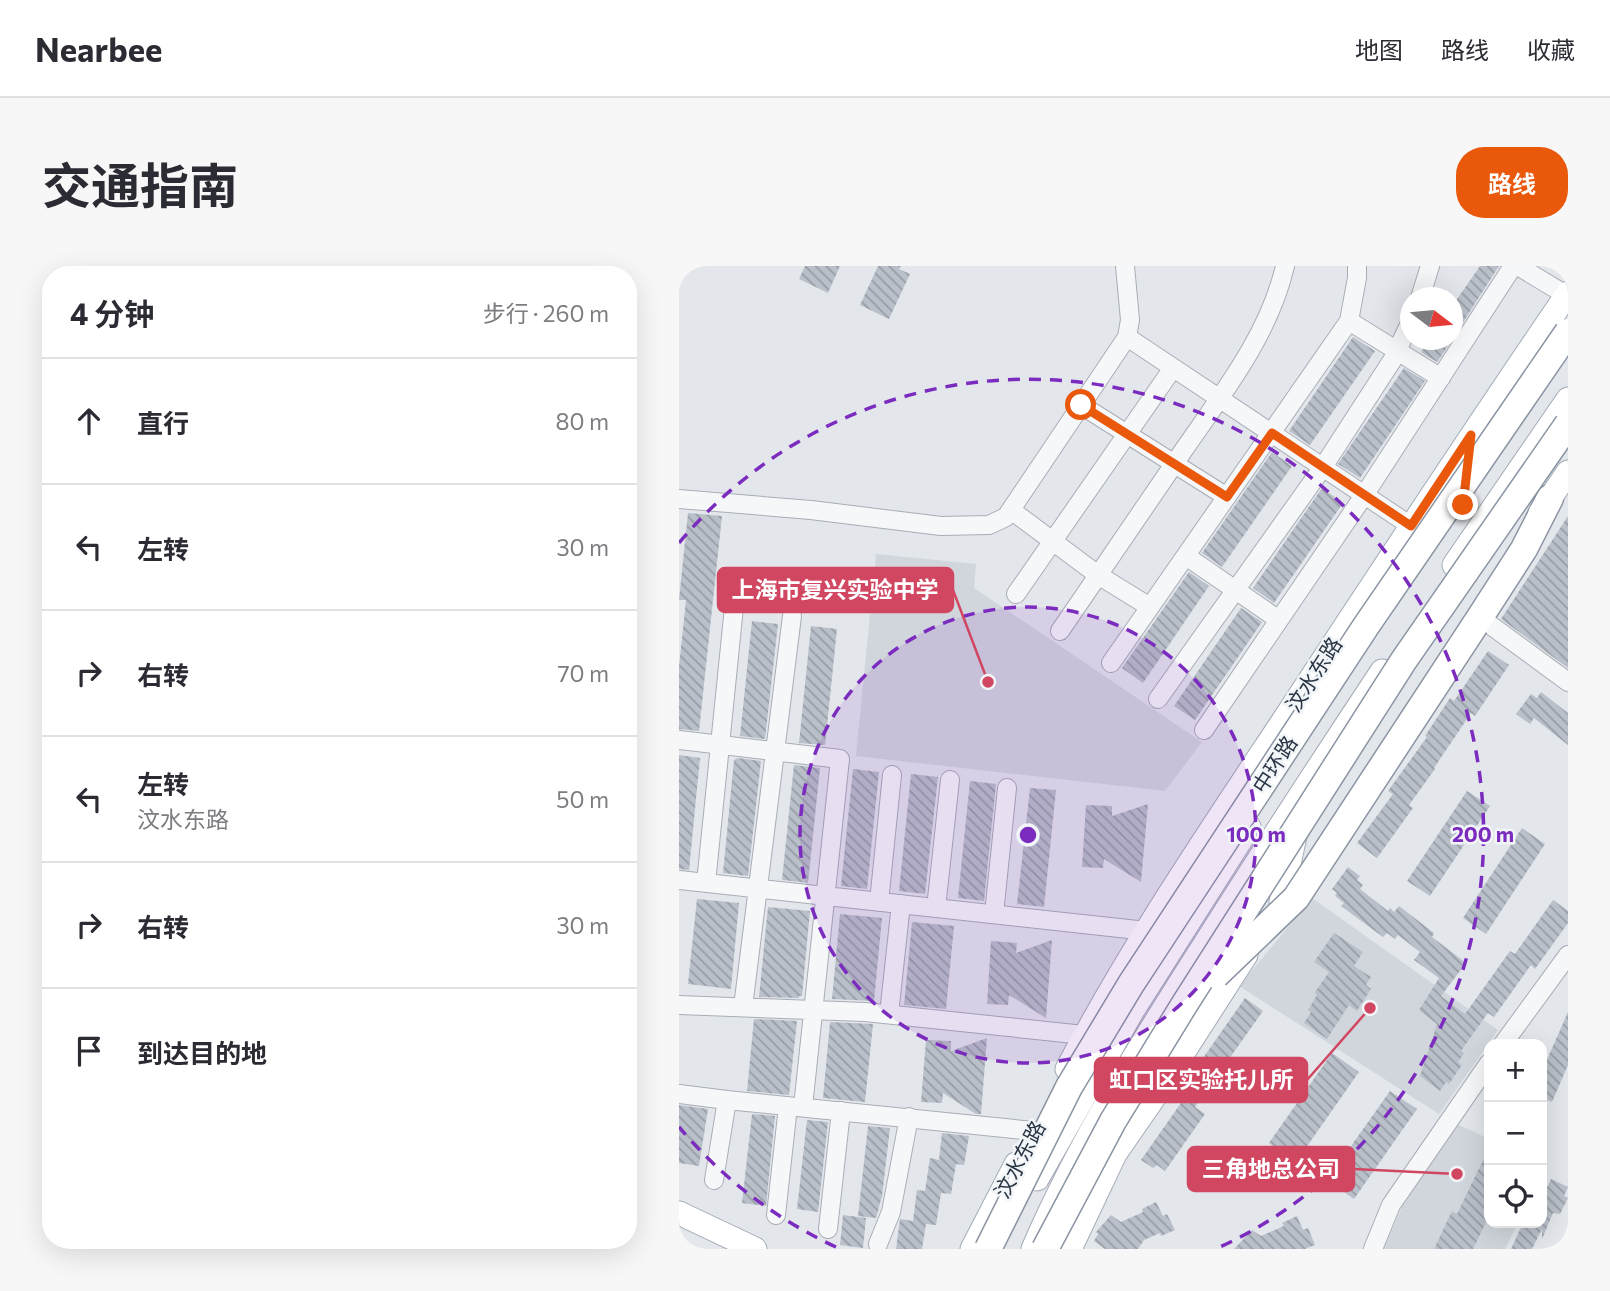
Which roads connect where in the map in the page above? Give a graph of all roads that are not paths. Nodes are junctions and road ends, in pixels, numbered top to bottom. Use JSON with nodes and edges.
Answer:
{"nodes":[{"id":1,"x":1125,"y":266,"type":"edge"},
{"id":2,"x":1285,"y":266,"type":"edge"},
{"id":3,"x":1357,"y":266,"type":"edge"},
{"id":4,"x":1430,"y":266,"type":"edge"},
{"id":5,"x":1516,"y":266,"type":"edge"},
{"id":6,"x":1423,"y":287,"type":"edge"},
{"id":7,"x":1567,"y":294,"type":"edge"},
{"id":8,"x":1349,"y":321,"type":"junction"},
{"id":9,"x":1568,"y":332,"type":"edge"},
{"id":10,"x":1126,"y":337,"type":"junction"},
{"id":11,"x":1400,"y":344,"type":"edge"},
{"id":12,"x":1397,"y":350,"type":"junction"},
{"id":13,"x":1568,"y":355,"type":"edge"},
{"id":14,"x":1173,"y":368,"type":"junction"},
{"id":15,"x":1441,"y":378,"type":"junction"},
{"id":16,"x":1219,"y":398,"type":"junction"},
{"id":17,"x":1568,"y":399,"type":"edge"},
{"id":18,"x":1081,"y":405,"type":"junction"},
{"id":19,"x":1568,"y":424,"type":"edge"},
{"id":20,"x":1272,"y":433,"type":"junction"},
{"id":21,"x":1126,"y":435,"type":"junction"},
{"id":22,"x":1471,"y":435,"type":"junction"},
{"id":23,"x":1174,"y":465,"type":"junction"},
{"id":24,"x":1323,"y":467,"type":"junction"},
{"id":25,"x":1568,"y":472,"type":"edge"},
{"id":26,"x":1365,"y":494,"type":"junction"},
{"id":27,"x":1227,"y":497,"type":"junction"},
{"id":28,"x":679,"y":499,"type":"edge"},
{"id":29,"x":1550,"y":499,"type":"junction"},
{"id":30,"x":1463,"y":505,"type":"junction"},
{"id":31,"x":1011,"y":510,"type":"junction"},
{"id":32,"x":1411,"y":526,"type":"junction"},
{"id":33,"x":1052,"y":542,"type":"junction"},
{"id":34,"x":1186,"y":556,"type":"junction"},
{"id":35,"x":1098,"y":575,"type":"junction"},
{"id":36,"x":1235,"y":590,"type":"junction"},
{"id":37,"x":1016,"y":594,"type":"dead end"},
{"id":38,"x":734,"y":607,"type":"dead end"},
{"id":39,"x":1150,"y":607,"type":"junction"},
{"id":40,"x":792,"y":615,"type":"dead end"},
{"id":41,"x":1279,"y":620,"type":"junction"},
{"id":42,"x":1482,"y":625,"type":"junction"},
{"id":43,"x":1060,"y":631,"type":"dead end"},
{"id":44,"x":1111,"y":663,"type":"dead end"},
{"id":45,"x":1568,"y":682,"type":"edge"},
{"id":46,"x":1158,"y":699,"type":"dead end"},
{"id":47,"x":1204,"y":730,"type":"dead end"},
{"id":48,"x":679,"y":740,"type":"edge"},
{"id":49,"x":719,"y":745,"type":"junction"},
{"id":50,"x":775,"y":751,"type":"junction"},
{"id":51,"x":1284,"y":773,"type":"junction"},
{"id":52,"x":892,"y":775,"type":"dead end"},
{"id":53,"x":950,"y":780,"type":"dead end"},
{"id":54,"x":1007,"y":788,"type":"dead end"},
{"id":55,"x":1305,"y":788,"type":"junction"},
{"id":56,"x":1196,"y":852,"type":"junction"},
{"id":57,"x":679,"y":880,"type":"edge"},
{"id":58,"x":706,"y":883,"type":"junction"},
{"id":59,"x":758,"y":889,"type":"junction"},
{"id":60,"x":826,"y":896,"type":"junction"},
{"id":61,"x":879,"y":902,"type":"junction"},
{"id":62,"x":1281,"y":902,"type":"junction"},
{"id":63,"x":901,"y":904,"type":"junction"},
{"id":64,"x":936,"y":908,"type":"junction"},
{"id":65,"x":994,"y":914,"type":"junction"},
{"id":66,"x":1147,"y":931,"type":"junction"},
{"id":67,"x":1568,"y":954,"type":"edge"},
{"id":68,"x":1231,"y":978,"type":"junction"},
{"id":69,"x":679,"y":1005,"type":"edge"},
{"id":70,"x":1184,"y":1005,"type":"junction"},
{"id":71,"x":743,"y":1007,"type":"junction"},
{"id":72,"x":814,"y":1010,"type":"junction"},
{"id":73,"x":889,"y":1014,"type":"junction"},
{"id":74,"x":1084,"y":1035,"type":"junction"},
{"id":75,"x":1507,"y":1039,"type":"edge"},
{"id":76,"x":1484,"y":1070,"type":"edge"},
{"id":77,"x":1160,"y":1089,"type":"junction"},
{"id":78,"x":679,"y":1094,"type":"edge"},
{"id":79,"x":727,"y":1100,"type":"junction"},
{"id":80,"x":795,"y":1106,"type":"junction"},
{"id":81,"x":841,"y":1111,"type":"junction"},
{"id":82,"x":909,"y":1117,"type":"junction"},
{"id":83,"x":1092,"y":1129,"type":"junction"},
{"id":84,"x":1034,"y":1131,"type":"junction"},
{"id":85,"x":714,"y":1180,"type":"dead end"},
{"id":86,"x":679,"y":1213,"type":"edge"},
{"id":87,"x":776,"y":1215,"type":"dead end"},
{"id":88,"x":828,"y":1228,"type":"dead end"},
{"id":89,"x":878,"y":1244,"type":"dead end"},
{"id":90,"x":755,"y":1249,"type":"edge"},
{"id":91,"x":972,"y":1249,"type":"edge"},
{"id":92,"x":988,"y":1249,"type":"edge"},
{"id":93,"x":1003,"y":1249,"type":"edge"},
{"id":94,"x":1033,"y":1249,"type":"edge"},
{"id":95,"x":1045,"y":1249,"type":"edge"},
{"id":96,"x":1070,"y":1249,"type":"edge"},
{"id":97,"x":1373,"y":1249,"type":"edge"}],
"edges":[{"from":1,"to":10,"type":"street"},
{"from":2,"to":16,"type":"street"},
{"from":3,"to":8,"type":"street"},
{"from":4,"to":6,"type":"street"},
{"from":5,"to":7,"type":"street"},
{"from":5,"to":15,"type":"street"},
{"from":7,"to":22,"type":"main road","name":"汶水东路"},
{"from":8,"to":12,"type":"street"},
{"from":8,"to":20,"type":"street"},
{"from":9,"to":92,"type":"highway","name":"中环路","bridge":true},
{"from":10,"to":14,"type":"street"},
{"from":10,"to":18,"type":"street"},
{"from":11,"to":12,"type":"street"},
{"from":12,"to":15,"type":"street"},
{"from":12,"to":24,"type":"street"},
{"from":13,"to":30,"type":"main road","name":"汶水东路"},
{"from":14,"to":16,"type":"street"},
{"from":14,"to":21,"type":"street"},
{"from":15,"to":26,"type":"street"},
{"from":16,"to":20,"type":"street"},
{"from":16,"to":23,"type":"street"},
{"from":17,"to":55,"type":"main road"},
{"from":18,"to":21,"type":"street"},
{"from":18,"to":31,"type":"street"},
{"from":19,"to":70,"type":"highway","bridge":true},
{"from":20,"to":24,"type":"street"},
{"from":20,"to":27,"type":"street"},
{"from":21,"to":23,"type":"street"},
{"from":21,"to":33,"type":"street"},
{"from":22,"to":30,"type":"main road"},
{"from":22,"to":32,"type":"main road","name":"汶水东路"},
{"from":23,"to":27,"type":"street"},
{"from":23,"to":35,"type":"street"},
{"from":24,"to":26,"type":"street"},
{"from":24,"to":36,"type":"street"},
{"from":25,"to":29,"type":"main road"},
{"from":26,"to":32,"type":"street"},
{"from":26,"to":41,"type":"street"},
{"from":27,"to":34,"type":"street"},
{"from":28,"to":31,"type":"street"},
{"from":29,"to":42,"type":"highway"},
{"from":29,"to":62,"type":"main road"},
{"from":30,"to":51,"type":"main road","name":"汶水东路"},
{"from":31,"to":33,"type":"street"},
{"from":32,"to":56,"type":"main road","name":"汶水东路"},
{"from":33,"to":35,"type":"street"},
{"from":33,"to":37,"type":"street"},
{"from":34,"to":36,"type":"street"},
{"from":34,"to":39,"type":"street"},
{"from":35,"to":39,"type":"street"},
{"from":35,"to":43,"type":"street"},
{"from":36,"to":41,"type":"street"},
{"from":36,"to":46,"type":"street"},
{"from":38,"to":49,"type":"street"},
{"from":39,"to":44,"type":"street"},
{"from":40,"to":50,"type":"street"},
{"from":41,"to":47,"type":"street"},
{"from":42,"to":45,"type":"street"},
{"from":42,"to":68,"type":"street"},
{"from":42,"to":70,"type":"highway","bridge":true},
{"from":48,"to":49,"type":"street"},
{"from":49,"to":50,"type":"street"},
{"from":49,"to":58,"type":"street"},
{"from":50,"to":59,"type":"street"},
{"from":50,"to":60,"type":"street"},
{"from":51,"to":56,"type":"main road"},
{"from":51,"to":93,"type":"main road","name":"汶水东路"},
{"from":52,"to":61,"type":"street"},
{"from":53,"to":64,"type":"street"},
{"from":54,"to":65,"type":"street"},
{"from":55,"to":62,"type":"main road"},
{"from":55,"to":83,"type":"main road"},
{"from":56,"to":66,"type":"main road","name":"汶水东路"},
{"from":57,"to":58,"type":"street"},
{"from":58,"to":59,"type":"street"},
{"from":59,"to":60,"type":"street"},
{"from":59,"to":71,"type":"street"},
{"from":60,"to":61,"type":"street"},
{"from":60,"to":72,"type":"street"},
{"from":61,"to":63,"type":"street"},
{"from":62,"to":68,"type":"main road"},
{"from":63,"to":64,"type":"street"},
{"from":63,"to":73,"type":"street"},
{"from":64,"to":65,"type":"street"},
{"from":65,"to":66,"type":"street"},
{"from":66,"to":74,"type":"main road","name":"汶水东路"},
{"from":67,"to":75,"type":"street"},
{"from":68,"to":77,"type":"main road"},
{"from":69,"to":71,"type":"street"},
{"from":70,"to":95,"type":"highway","bridge":true},
{"from":71,"to":72,"type":"street"},
{"from":72,"to":73,"type":"street"},
{"from":72,"to":80,"type":"street"},
{"from":73,"to":74,"type":"street"},
{"from":74,"to":84,"type":"main road","name":"汶水东路"},
{"from":76,"to":97,"type":"street"},
{"from":77,"to":83,"type":"main road"},
{"from":77,"to":96,"type":"main road"},
{"from":78,"to":79,"type":"street"},
{"from":79,"to":80,"type":"street"},
{"from":79,"to":85,"type":"street"},
{"from":80,"to":81,"type":"street"},
{"from":80,"to":87,"type":"street"},
{"from":81,"to":82,"type":"street"},
{"from":81,"to":88,"type":"street"},
{"from":82,"to":84,"type":"street"},
{"from":82,"to":89,"type":"street"},
{"from":83,"to":94,"type":"main road"},
{"from":84,"to":91,"type":"main road","name":"汶水东路"},
{"from":86,"to":90,"type":"main road"}]}
